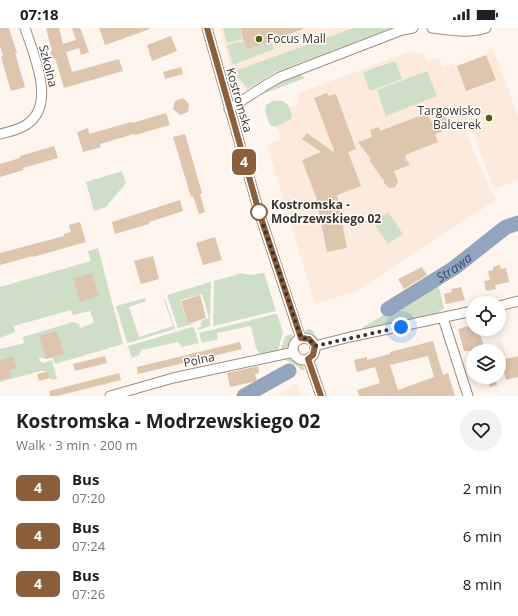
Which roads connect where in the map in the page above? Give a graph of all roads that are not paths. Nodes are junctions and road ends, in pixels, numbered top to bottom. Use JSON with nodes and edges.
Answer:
{"nodes":[{"id":1,"x":25,"y":28,"type":"edge"},
{"id":2,"x":207,"y":28,"type":"edge"},
{"id":3,"x":413,"y":28,"type":"edge"},
{"id":4,"x":432,"y":28,"type":"edge"},
{"id":5,"x":486,"y":28,"type":"edge"},
{"id":6,"x":229,"y":109,"type":"junction"},
{"id":7,"x":0,"y":134,"type":"edge"},
{"id":8,"x":518,"y":301,"type":"edge"},
{"id":9,"x":506,"y":304,"type":"edge"},
{"id":10,"x":466,"y":313,"type":"edge"},
{"id":11,"x":442,"y":318,"type":"junction"},
{"id":12,"x":301,"y":338,"type":"junction"},
{"id":13,"x":315,"y":346,"type":"junction"},
{"id":14,"x":294,"y":352,"type":"junction"},
{"id":15,"x":308,"y":359,"type":"junction"},
{"id":16,"x":110,"y":396,"type":"edge"},
{"id":17,"x":321,"y":396,"type":"edge"},
{"id":18,"x":468,"y":396,"type":"edge"}],
"edges":[{"from":1,"to":7,"type":"street","name":"Szkolna"},
{"from":2,"to":6,"type":"street","name":"Kostromska"},
{"from":3,"to":6,"type":"street"},
{"from":4,"to":5,"type":"street"},
{"from":6,"to":12,"type":"street","name":"Kostromska"},
{"from":8,"to":9,"type":"street"},
{"from":10,"to":11,"type":"street"},
{"from":11,"to":13,"type":"street"},
{"from":11,"to":18,"type":"street"},
{"from":12,"to":13,"type":"street"},
{"from":12,"to":14,"type":"street"},
{"from":13,"to":15,"type":"street"},
{"from":14,"to":15,"type":"street"},
{"from":14,"to":16,"type":"street","name":"Polna"},
{"from":15,"to":17,"type":"street"}]}
